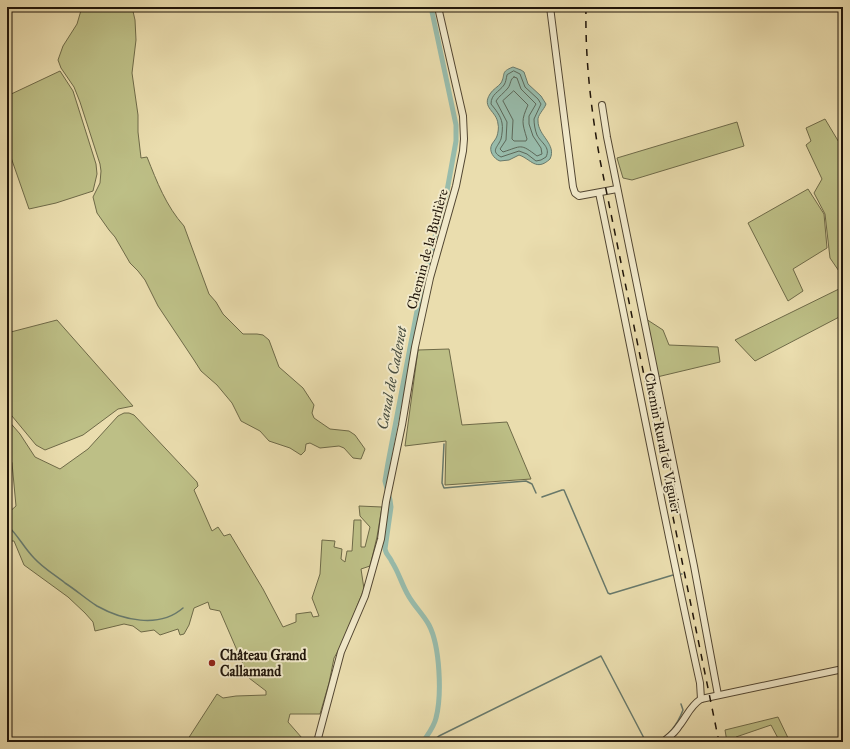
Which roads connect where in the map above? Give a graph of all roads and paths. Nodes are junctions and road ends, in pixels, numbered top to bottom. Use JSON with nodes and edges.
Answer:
{"nodes":[{"id":1,"x":438,"y":7,"type":"edge"},
{"id":2,"x":550,"y":7,"type":"edge"},
{"id":3,"x":602,"y":105,"type":"dead end"},
{"id":4,"x":618,"y":189,"type":"junction"},
{"id":5,"x":598,"y":193,"type":"junction"},
{"id":6,"x":843,"y":668,"type":"edge"},
{"id":7,"x":718,"y":695,"type":"junction"},
{"id":8,"x":701,"y":699,"type":"junction"},
{"id":9,"x":317,"y":742,"type":"edge"},
{"id":10,"x":663,"y":742,"type":"edge"}],
"edges":[{"from":1,"to":9,"type":"street","name":"Chemin de la Burlière"},
{"from":2,"to":5,"type":"street"},
{"from":3,"to":4,"type":"street"},
{"from":4,"to":5,"type":"street"},
{"from":4,"to":7,"type":"street"},
{"from":5,"to":8,"type":"street","name":"Chemin Rural de Viguier"},
{"from":6,"to":7,"type":"street"},
{"from":7,"to":8,"type":"street"},
{"from":8,"to":10,"type":"street"}]}
